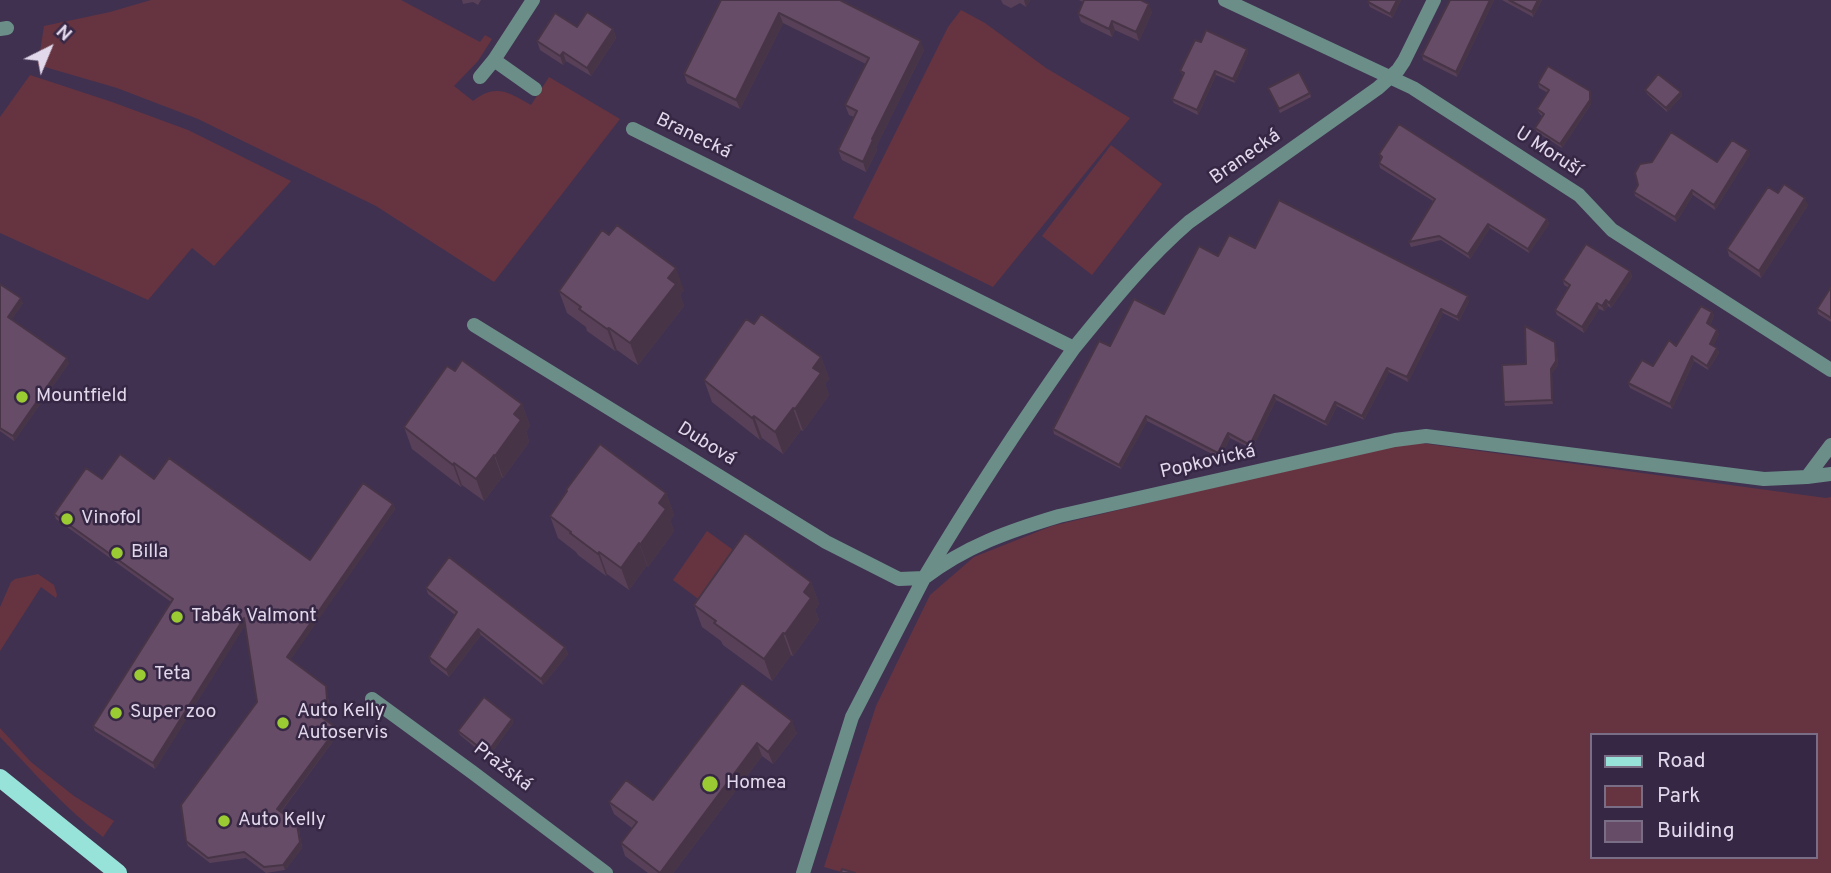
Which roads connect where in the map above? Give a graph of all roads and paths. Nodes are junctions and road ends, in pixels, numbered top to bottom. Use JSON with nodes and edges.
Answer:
{"nodes":[{"id":1,"x":533,"y":0,"type":"edge"},
{"id":2,"x":1225,"y":0,"type":"edge"},
{"id":3,"x":1434,"y":0,"type":"edge"},
{"id":4,"x":494,"y":60,"type":"junction"},
{"id":5,"x":480,"y":77,"type":"dead end"},
{"id":6,"x":1391,"y":77,"type":"junction"},
{"id":7,"x":535,"y":89,"type":"dead end"},
{"id":8,"x":633,"y":129,"type":"dead end"},
{"id":9,"x":474,"y":325,"type":"dead end"},
{"id":10,"x":1074,"y":348,"type":"junction"},
{"id":11,"x":1831,"y":370,"type":"edge"},
{"id":12,"x":1831,"y":445,"type":"edge"},
{"id":13,"x":1831,"y":474,"type":"edge"},
{"id":14,"x":1807,"y":477,"type":"junction"},
{"id":15,"x":924,"y":578,"type":"junction"},
{"id":16,"x":372,"y":699,"type":"dead end"},
{"id":17,"x":0,"y":778,"type":"edge"},
{"id":18,"x":118,"y":873,"type":"edge"},
{"id":19,"x":606,"y":873,"type":"edge"},
{"id":20,"x":803,"y":873,"type":"edge"}],
"edges":[{"from":1,"to":4,"type":"street"},
{"from":2,"to":6,"type":"street","name":"U Moruší"},
{"from":3,"to":6,"type":"street","name":"Branecká"},
{"from":4,"to":5,"type":"street"},
{"from":4,"to":7,"type":"street"},
{"from":6,"to":10,"type":"street","name":"Branecká"},
{"from":6,"to":11,"type":"street","name":"U Moruší"},
{"from":8,"to":10,"type":"street","name":"Branecká"},
{"from":9,"to":15,"type":"street","name":"Dubová"},
{"from":10,"to":15,"type":"street","name":"Branecká"},
{"from":12,"to":14,"type":"street"},
{"from":13,"to":14,"type":"street","name":"Popkovická"},
{"from":14,"to":15,"type":"street","name":"Popkovická"},
{"from":15,"to":20,"type":"street","name":"Popkovická"},
{"from":16,"to":19,"type":"street","name":"Pražská"},
{"from":17,"to":18,"type":"main road"}]}
